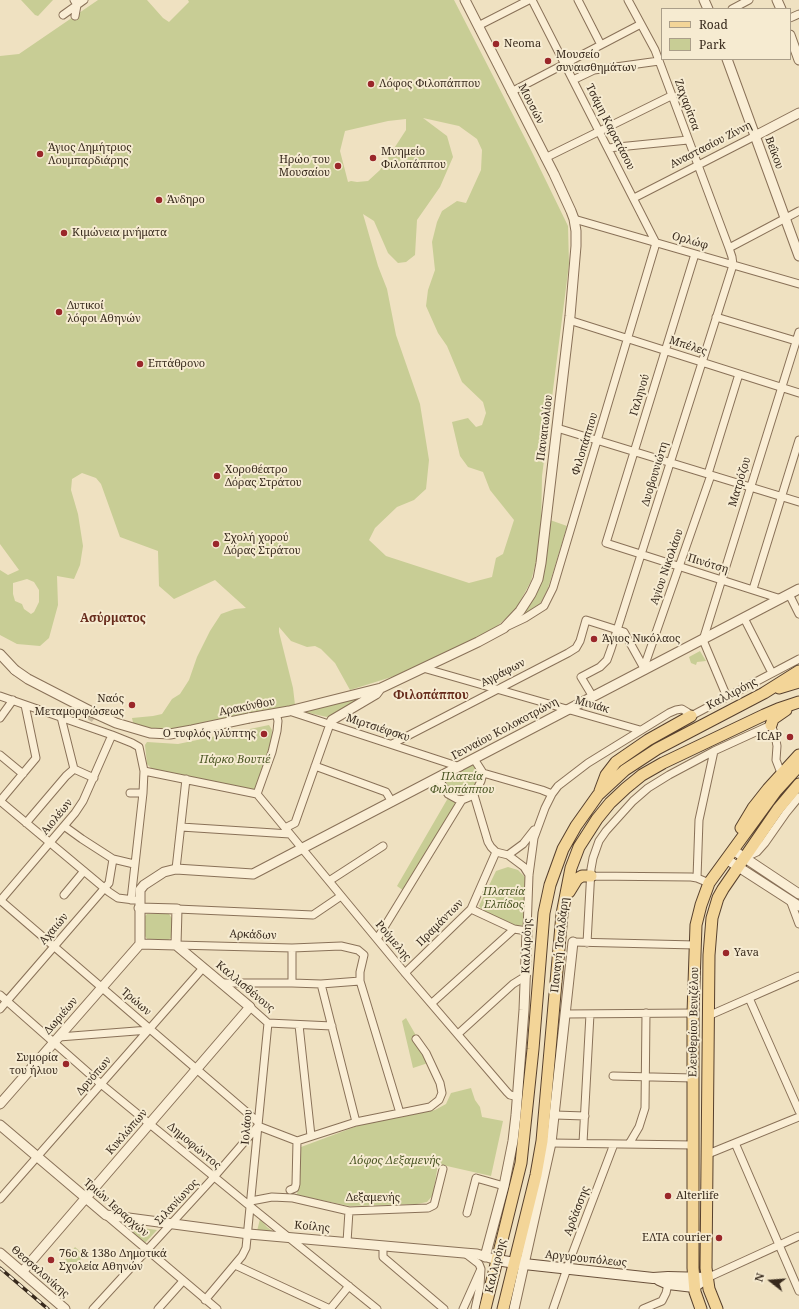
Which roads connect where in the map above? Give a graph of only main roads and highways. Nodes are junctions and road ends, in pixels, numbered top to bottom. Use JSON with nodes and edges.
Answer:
{"nodes":[{"id":1,"x":799,"y":671,"type":"edge"},
{"id":2,"x":799,"y":682,"type":"edge"},
{"id":3,"x":764,"y":693,"type":"junction"},
{"id":4,"x":799,"y":703,"type":"edge"},
{"id":5,"x":691,"y":716,"type":"road end"},
{"id":6,"x":770,"y":725,"type":"road end"},
{"id":7,"x":799,"y":755,"type":"edge"},
{"id":8,"x":799,"y":766,"type":"edge"},
{"id":9,"x":799,"y":784,"type":"edge"},
{"id":10,"x":598,"y":796,"type":"junction"},
{"id":11,"x":732,"y":851,"type":"junction"},
{"id":12,"x":591,"y":876,"type":"road end"},
{"id":13,"x":564,"y":899,"type":"junction"},
{"id":14,"x":497,"y":1260,"type":"junction"},
{"id":15,"x":520,"y":1264,"type":"junction"},
{"id":16,"x":653,"y":1278,"type":"junction"},
{"id":17,"x":707,"y":1278,"type":"junction"},
{"id":18,"x":694,"y":1283,"type":"junction"},
{"id":19,"x":486,"y":1306,"type":"edge"},
{"id":20,"x":503,"y":1309,"type":"edge"},
{"id":21,"x":701,"y":1309,"type":"edge"},
{"id":22,"x":717,"y":1309,"type":"edge"}],
"edges":[{"from":1,"to":3,"type":"main road"},
{"from":2,"to":3,"type":"main road"},
{"from":3,"to":10,"type":"main road","name":"Καλλιρόης"},
{"from":4,"to":6,"type":"main road"},
{"from":4,"to":13,"type":"main road","name":"Παναγή Τσαλδάρη"},
{"from":5,"to":10,"type":"main road"},
{"from":7,"to":11,"type":"main road"},
{"from":8,"to":11,"type":"main road","name":"Ελευθερίου Βενιζέλου"},
{"from":9,"to":17,"type":"main road","name":"Ελευθερίου Βενιζέλου"},
{"from":10,"to":14,"type":"main road","name":"Καλλιρόης"},
{"from":11,"to":18,"type":"main road","name":"Ελευθερίου Βενιζέλου"},
{"from":12,"to":13,"type":"main road"},
{"from":13,"to":15,"type":"main road","name":"Παναγή Τσαλδάρη"},
{"from":14,"to":15,"type":"main road","name":"Κοίλης"},
{"from":14,"to":19,"type":"main road","name":"Καλλιρόης"},
{"from":15,"to":16,"type":"main road","name":"Αργυρουπόλεως"},
{"from":15,"to":20,"type":"main road","name":"Παναγή Τσαλδάρη"},
{"from":16,"to":18,"type":"main road","name":"Αργυρουπόλεως"},
{"from":16,"to":18,"type":"main road","name":"Αργυρουπόλεως"},
{"from":17,"to":18,"type":"main road"},
{"from":17,"to":22,"type":"main road","name":"Ελευθερίου Βενιζέλου"},
{"from":18,"to":21,"type":"main road","name":"Ελευθερίου Βενιζέλου"}]}
